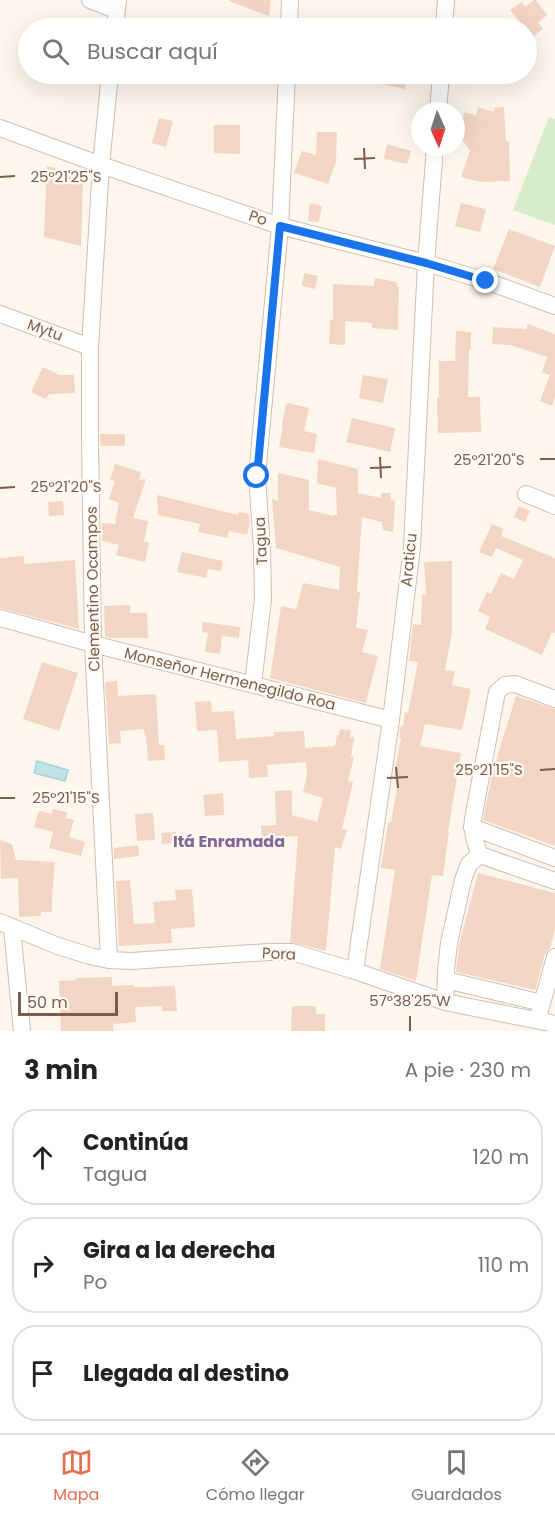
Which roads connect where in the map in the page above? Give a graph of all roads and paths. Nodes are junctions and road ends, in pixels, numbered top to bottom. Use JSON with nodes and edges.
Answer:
{"nodes":[{"id":1,"x":90,"y":0,"type":"edge"},
{"id":2,"x":290,"y":0,"type":"edge"},
{"id":3,"x":446,"y":0,"type":"edge"},
{"id":4,"x":117,"y":5,"type":"edge"},
{"id":5,"x":289,"y":18,"type":"edge"},
{"id":6,"x":445,"y":18,"type":"edge"},
{"id":7,"x":109,"y":84,"type":"edge"},
{"id":8,"x":287,"y":84,"type":"edge"},
{"id":9,"x":440,"y":84,"type":"edge"},
{"id":10,"x":439,"y":102,"type":"edge"},
{"id":11,"x":0,"y":128,"type":"edge"},
{"id":12,"x":434,"y":156,"type":"edge"},
{"id":13,"x":101,"y":165,"type":"junction"},
{"id":14,"x":280,"y":226,"type":"junction"},
{"id":15,"x":426,"y":263,"type":"junction"},
{"id":16,"x":555,"y":306,"type":"edge"},
{"id":17,"x":0,"y":314,"type":"edge"},
{"id":18,"x":90,"y":346,"type":"junction"},
{"id":19,"x":526,"y":494,"type":"dead end"},
{"id":20,"x":555,"y":506,"type":"edge"},
{"id":21,"x":0,"y":618,"type":"edge"},
{"id":22,"x":93,"y":644,"type":"junction"},
{"id":23,"x":253,"y":684,"type":"junction"},
{"id":24,"x":555,"y":699,"type":"edge"},
{"id":25,"x":391,"y":720,"type":"junction"},
{"id":26,"x":472,"y":827,"type":"junction"},
{"id":27,"x":480,"y":855,"type":"junction"},
{"id":28,"x":555,"y":858,"type":"edge"},
{"id":29,"x":555,"y":881,"type":"edge"},
{"id":30,"x":6,"y":925,"type":"edge"},
{"id":31,"x":555,"y":957,"type":"edge"},
{"id":32,"x":109,"y":960,"type":"junction"},
{"id":33,"x":355,"y":971,"type":"junction"},
{"id":34,"x":446,"y":980,"type":"junction"},
{"id":35,"x":445,"y":1002,"type":"junction"},
{"id":36,"x":542,"y":1003,"type":"junction"},
{"id":37,"x":538,"y":1020,"type":"junction"},
{"id":38,"x":555,"y":1024,"type":"edge"},
{"id":39,"x":22,"y":1031,"type":"edge"}],
"edges":[{"from":1,"to":4,"type":"street"},
{"from":2,"to":5,"type":"street"},
{"from":3,"to":6,"type":"street"},
{"from":7,"to":13,"type":"street","name":"Clementino Ocampos"},
{"from":8,"to":14,"type":"street","name":"Tagua"},
{"from":9,"to":10,"type":"street"},
{"from":11,"to":13,"type":"street","name":"Po"},
{"from":12,"to":15,"type":"street","name":"Araticu"},
{"from":13,"to":14,"type":"street","name":"Po"},
{"from":13,"to":18,"type":"street","name":"Clementino Ocampos"},
{"from":14,"to":15,"type":"street","name":"Po"},
{"from":14,"to":23,"type":"street","name":"Tagua"},
{"from":15,"to":16,"type":"street","name":"Po"},
{"from":15,"to":25,"type":"street","name":"Araticu"},
{"from":17,"to":18,"type":"street","name":"Mytu"},
{"from":18,"to":22,"type":"street","name":"Clementino Ocampos"},
{"from":19,"to":20,"type":"street"},
{"from":21,"to":22,"type":"street","name":"Monseñor Hermenegildo Roa"},
{"from":22,"to":23,"type":"street","name":"Monseñor Hermenegildo Roa"},
{"from":22,"to":32,"type":"street","name":"Clementino Ocampos"},
{"from":23,"to":25,"type":"street","name":"Monseñor Hermenegildo Roa"},
{"from":24,"to":26,"type":"street"},
{"from":25,"to":33,"type":"street","name":"Araticu"},
{"from":26,"to":27,"type":"street"},
{"from":26,"to":28,"type":"street"},
{"from":27,"to":29,"type":"street"},
{"from":27,"to":34,"type":"street"},
{"from":30,"to":32,"type":"street","name":"Pora"},
{"from":30,"to":39,"type":"street"},
{"from":31,"to":36,"type":"street"},
{"from":32,"to":33,"type":"street","name":"Pora"},
{"from":33,"to":35,"type":"street","name":"Pora"},
{"from":34,"to":35,"type":"street"},
{"from":34,"to":36,"type":"street"},
{"from":35,"to":37,"type":"street","name":"Pora"},
{"from":36,"to":37,"type":"street"},
{"from":37,"to":38,"type":"street","name":"Pora"}]}
